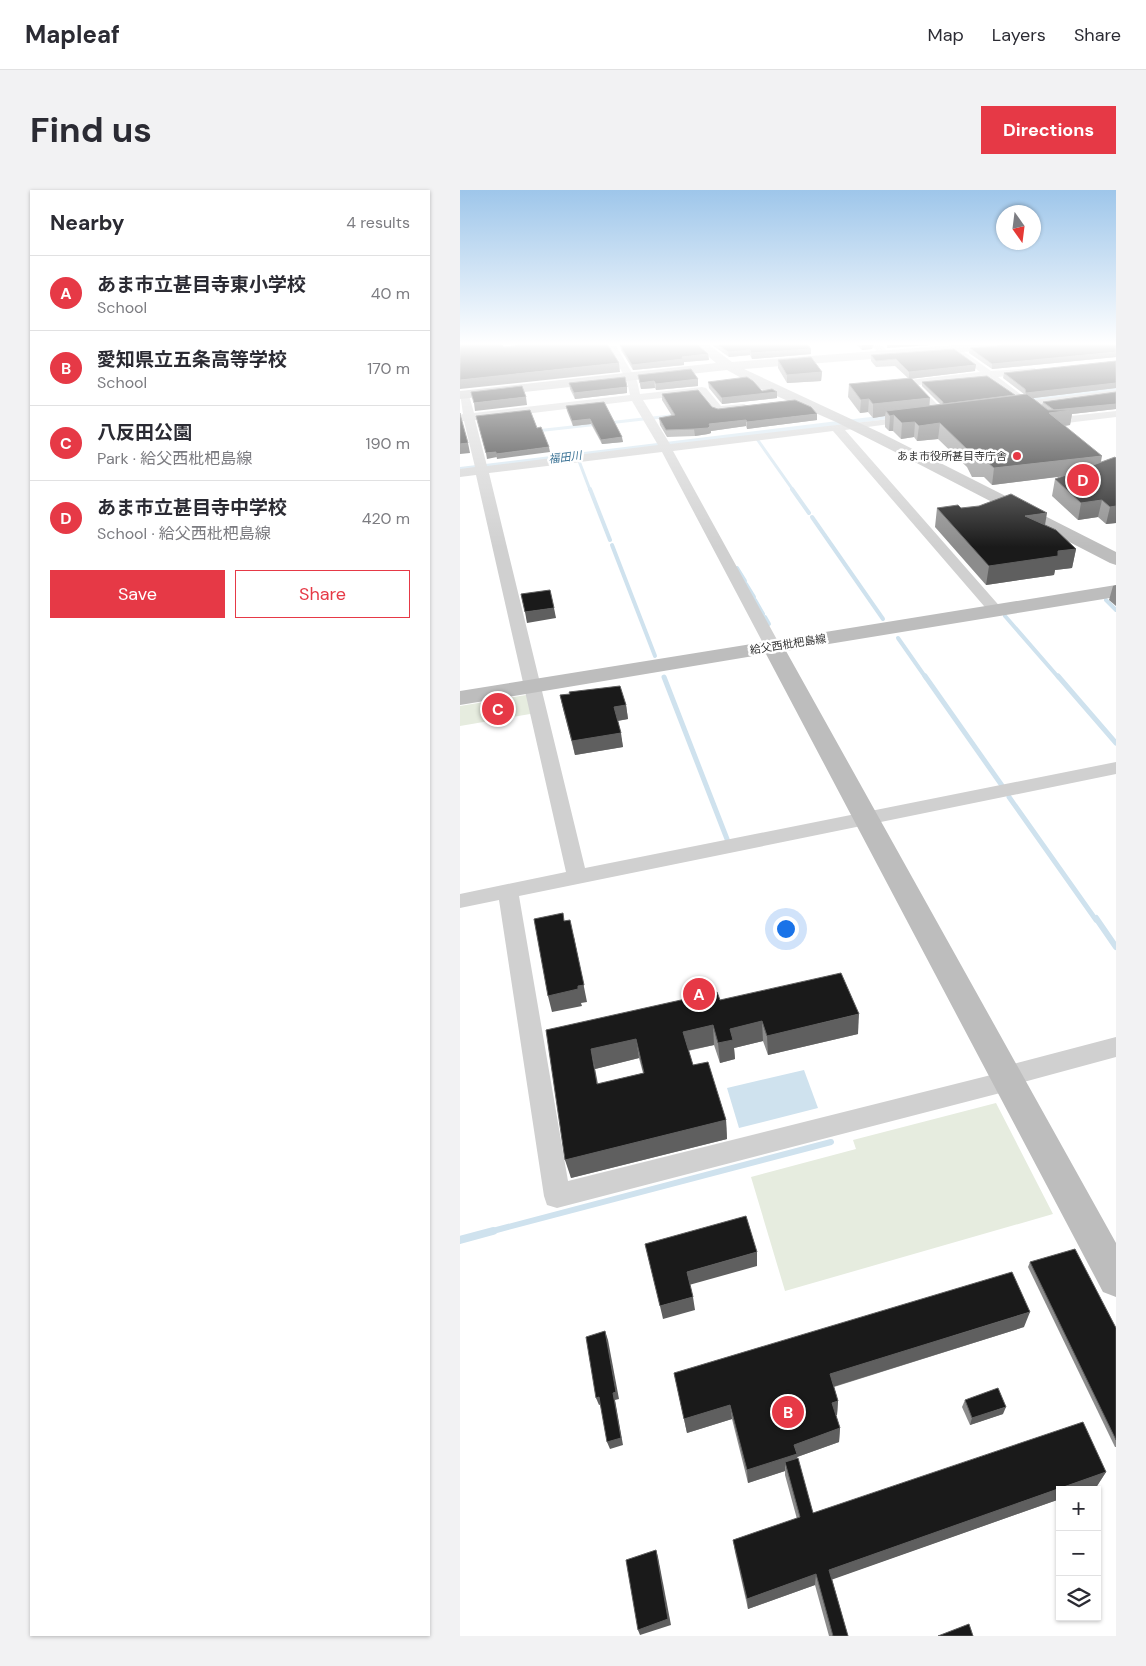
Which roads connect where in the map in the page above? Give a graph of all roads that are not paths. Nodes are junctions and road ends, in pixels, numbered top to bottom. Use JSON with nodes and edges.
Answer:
{"nodes":[{"id":1,"x":512,"y":412,"type":"edge"},
{"id":2,"x":644,"y":412,"type":"edge"},
{"id":3,"x":822,"y":412,"type":"edge"},
{"id":4,"x":932,"y":412,"type":"edge"},
{"id":5,"x":932,"y":412,"type":"edge"},
{"id":6,"x":1038,"y":412,"type":"edge"},
{"id":7,"x":1116,"y":414,"type":"edge"},
{"id":8,"x":465,"y":418,"type":"edge"},
{"id":9,"x":845,"y":424,"type":"junction"},
{"id":10,"x":664,"y":446,"type":"junction"},
{"id":11,"x":460,"y":466,"type":"edge"},
{"id":12,"x":482,"y":468,"type":"junction"},
{"id":13,"x":460,"y":473,"type":"edge"},
{"id":14,"x":1116,"y":558,"type":"edge"},
{"id":15,"x":1116,"y":591,"type":"edge"},
{"id":16,"x":996,"y":610,"type":"junction"},
{"id":17,"x":773,"y":647,"type":"junction"},
{"id":18,"x":533,"y":686,"type":"junction"},
{"id":19,"x":460,"y":698,"type":"edge"},
{"id":20,"x":1116,"y":768,"type":"edge"},
{"id":21,"x":866,"y":819,"type":"junction"},
{"id":22,"x":577,"y":877,"type":"junction"},
{"id":23,"x":508,"y":891,"type":"junction"},
{"id":24,"x":460,"y":901,"type":"edge"},
{"id":25,"x":1116,"y":1047,"type":"edge"},
{"id":26,"x":1007,"y":1078,"type":"junction"},
{"id":27,"x":1116,"y":1279,"type":"edge"}],
"edges":[{"from":1,"to":8,"type":"street"},
{"from":2,"to":10,"type":"street"},
{"from":3,"to":9,"type":"street"},
{"from":4,"to":9,"type":"street"},
{"from":5,"to":9,"type":"street"},
{"from":6,"to":7,"type":"street"},
{"from":8,"to":12,"type":"street"},
{"from":9,"to":10,"type":"street"},
{"from":9,"to":14,"type":"street"},
{"from":9,"to":16,"type":"street"},
{"from":10,"to":12,"type":"street"},
{"from":10,"to":17,"type":"street"},
{"from":11,"to":12,"type":"street"},
{"from":12,"to":13,"type":"street"},
{"from":12,"to":18,"type":"street"},
{"from":15,"to":16,"type":"street","name":"給父西枇杷島線"},
{"from":16,"to":17,"type":"street","name":"給父西枇杷島線"},
{"from":17,"to":18,"type":"street","name":"給父西枇杷島線"},
{"from":17,"to":21,"type":"street"},
{"from":18,"to":19,"type":"street","name":"給父西枇杷島線"},
{"from":18,"to":22,"type":"street"},
{"from":20,"to":21,"type":"street"},
{"from":21,"to":22,"type":"street"},
{"from":21,"to":26,"type":"street"},
{"from":22,"to":23,"type":"street"},
{"from":23,"to":24,"type":"street"},
{"from":23,"to":26,"type":"street"},
{"from":25,"to":26,"type":"street"},
{"from":26,"to":27,"type":"street"}]}
